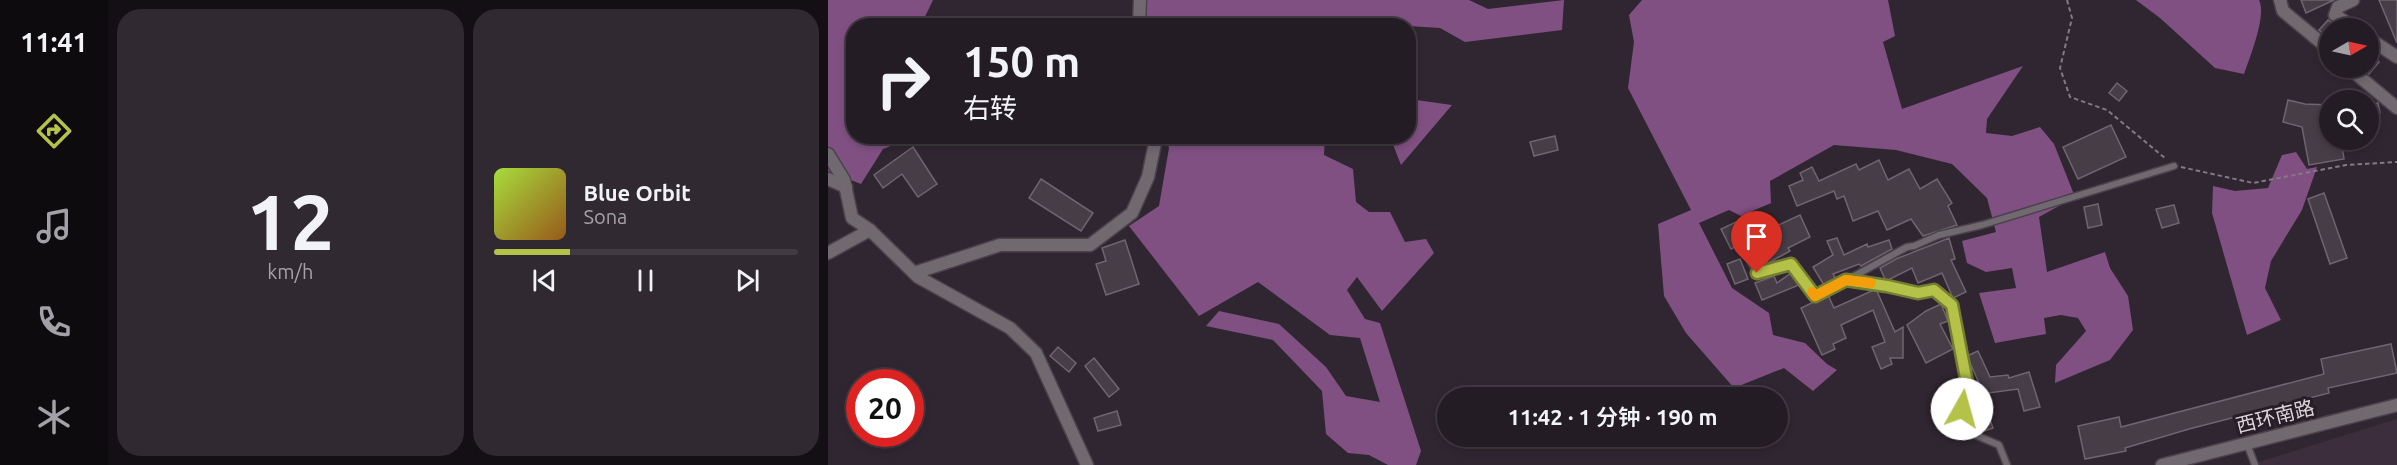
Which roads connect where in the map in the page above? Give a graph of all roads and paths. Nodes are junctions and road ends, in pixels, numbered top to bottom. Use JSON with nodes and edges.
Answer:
{"nodes":[{"id":1,"x":1140,"y":0,"type":"edge"},
{"id":2,"x":2067,"y":0,"type":"edge"},
{"id":3,"x":2280,"y":0,"type":"edge"},
{"id":4,"x":2353,"y":0,"type":"edge"},
{"id":5,"x":1139,"y":18,"type":"edge"},
{"id":6,"x":2339,"y":18,"type":"edge"},
{"id":7,"x":2319,"y":41,"type":"edge"},
{"id":8,"x":2379,"y":45,"type":"edge"},
{"id":9,"x":2397,"y":57,"type":"edge"},
{"id":10,"x":2361,"y":78,"type":"edge"},
{"id":11,"x":2397,"y":108,"type":"edge"},
{"id":12,"x":1155,"y":144,"type":"edge"},
{"id":13,"x":828,"y":154,"type":"edge"},
{"id":14,"x":2397,"y":162,"type":"edge"},
{"id":15,"x":2174,"y":166,"type":"junction"},
{"id":16,"x":828,"y":178,"type":"edge"},
{"id":17,"x":846,"y":187,"type":"junction"},
{"id":18,"x":870,"y":230,"type":"junction"},
{"id":19,"x":1744,"y":252,"type":"dead end"},
{"id":20,"x":828,"y":253,"type":"edge"},
{"id":21,"x":914,"y":273,"type":"junction"},
{"id":22,"x":1846,"y":280,"type":"junction"},
{"id":23,"x":2397,"y":405,"type":"edge"},
{"id":24,"x":2247,"y":443,"type":"junction"},
{"id":25,"x":1087,"y":465,"type":"edge"},
{"id":26,"x":2007,"y":465,"type":"edge"},
{"id":27,"x":2162,"y":465,"type":"edge"},
{"id":28,"x":2255,"y":465,"type":"edge"}],
"edges":[{"from":1,"to":5,"type":"street"},
{"from":2,"to":15,"type":"path"},
{"from":3,"to":7,"type":"street"},
{"from":4,"to":6,"type":"street"},
{"from":8,"to":9,"type":"street"},
{"from":10,"to":11,"type":"street"},
{"from":12,"to":21,"type":"street"},
{"from":13,"to":17,"type":"street"},
{"from":14,"to":15,"type":"path"},
{"from":15,"to":22,"type":"lane"},
{"from":16,"to":17,"type":"street"},
{"from":17,"to":18,"type":"street"},
{"from":18,"to":20,"type":"street"},
{"from":18,"to":21,"type":"street"},
{"from":19,"to":22,"type":"lane"},
{"from":21,"to":25,"type":"street"},
{"from":22,"to":26,"type":"lane"},
{"from":23,"to":24,"type":"street","name":"西环南路"},
{"from":24,"to":27,"type":"street","name":"西环南路"},
{"from":24,"to":28,"type":"lane"}]}
